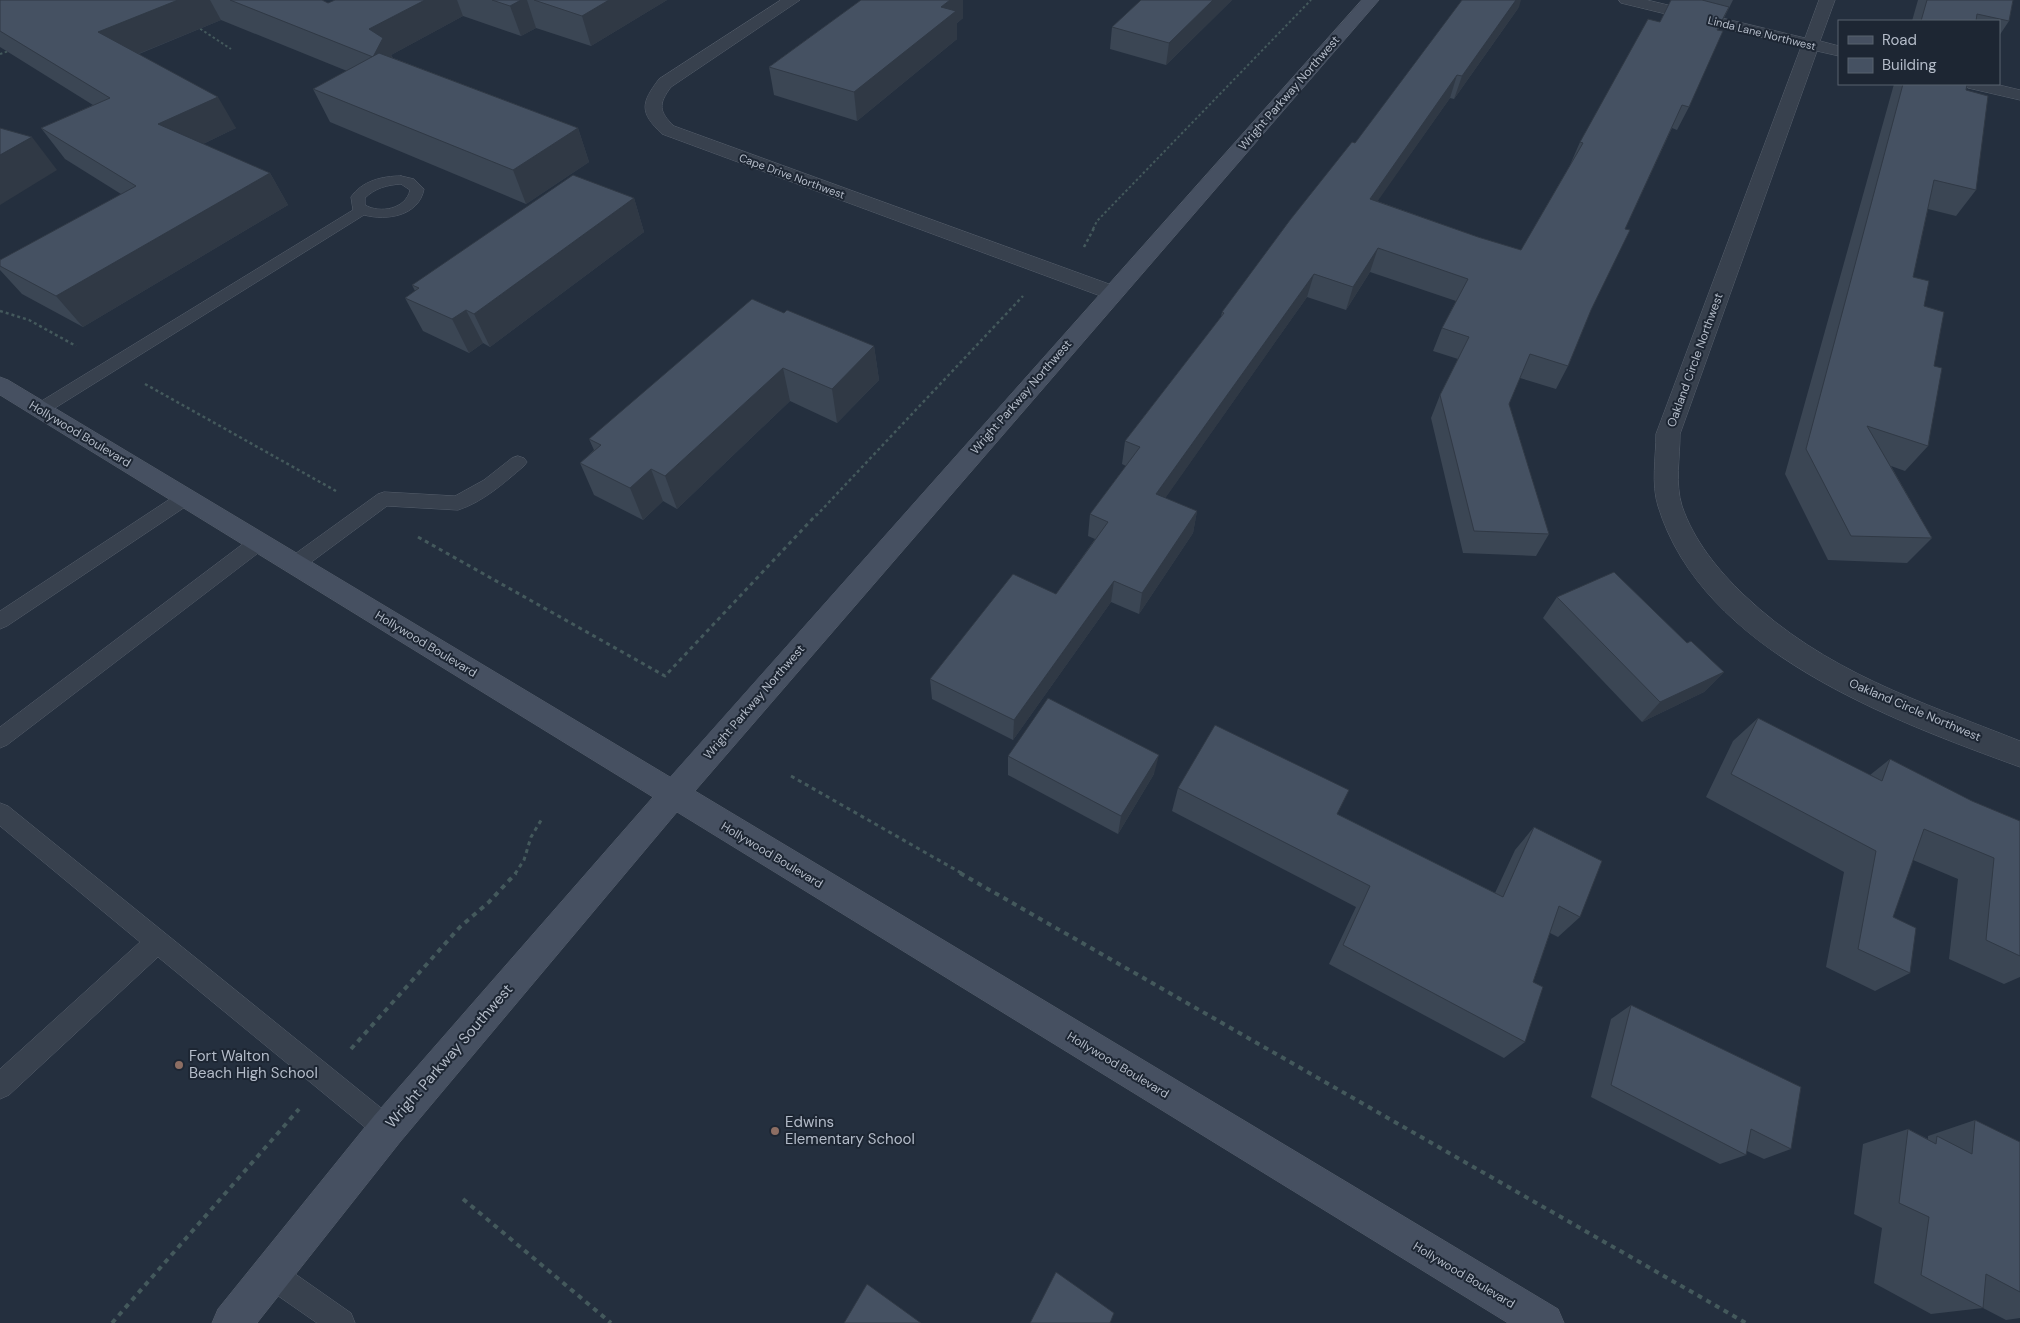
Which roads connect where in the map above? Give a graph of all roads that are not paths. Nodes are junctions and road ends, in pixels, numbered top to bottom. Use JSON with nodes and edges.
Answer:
{"nodes":[{"id":1,"x":792,"y":0,"type":"edge"},
{"id":2,"x":1371,"y":0,"type":"edge"},
{"id":3,"x":1628,"y":0,"type":"edge"},
{"id":4,"x":1827,"y":0,"type":"edge"},
{"id":5,"x":1812,"y":44,"type":"junction"},
{"id":6,"x":1838,"y":51,"type":"edge"},
{"id":7,"x":1978,"y":85,"type":"edge"},
{"id":8,"x":2020,"y":95,"type":"edge"},
{"id":9,"x":362,"y":210,"type":"dead end"},
{"id":10,"x":1113,"y":293,"type":"junction"},
{"id":11,"x":0,"y":385,"type":"edge"},
{"id":12,"x":41,"y":409,"type":"junction"},
{"id":13,"x":518,"y":462,"type":"dead end"},
{"id":14,"x":184,"y":498,"type":"junction"},
{"id":15,"x":259,"y":542,"type":"junction"},
{"id":16,"x":295,"y":564,"type":"junction"},
{"id":17,"x":0,"y":621,"type":"edge"},
{"id":18,"x":0,"y":739,"type":"edge"},
{"id":19,"x":2020,"y":754,"type":"edge"},
{"id":20,"x":673,"y":795,"type":"junction"},
{"id":21,"x":0,"y":813,"type":"edge"},
{"id":22,"x":157,"y":942,"type":"junction"},
{"id":23,"x":0,"y":1086,"type":"edge"},
{"id":24,"x":386,"y":1129,"type":"junction"},
{"id":25,"x":271,"y":1274,"type":"junction"},
{"id":26,"x":232,"y":1323,"type":"edge"},
{"id":27,"x":342,"y":1323,"type":"edge"},
{"id":28,"x":1544,"y":1323,"type":"edge"}],
"edges":[{"from":1,"to":10,"type":"street","name":"Cape Drive Northwest"},
{"from":2,"to":10,"type":"street","name":"Wright Parkway Northwest"},
{"from":3,"to":5,"type":"street","name":"Linda Lane Northwest"},
{"from":4,"to":5,"type":"street","name":"Oakland Circle Northwest"},
{"from":5,"to":6,"type":"street","name":"Linda Lane Northwest"},
{"from":5,"to":19,"type":"street","name":"Oakland Circle Northwest"},
{"from":7,"to":8,"type":"street"},
{"from":9,"to":12,"type":"lane"},
{"from":10,"to":20,"type":"street","name":"Wright Parkway Northwest"},
{"from":11,"to":12,"type":"street","name":"Hollywood Boulevard"},
{"from":12,"to":14,"type":"street","name":"Hollywood Boulevard"},
{"from":13,"to":16,"type":"lane"},
{"from":14,"to":15,"type":"street","name":"Hollywood Boulevard"},
{"from":14,"to":17,"type":"lane"},
{"from":15,"to":16,"type":"street","name":"Hollywood Boulevard"},
{"from":15,"to":18,"type":"lane"},
{"from":16,"to":20,"type":"street","name":"Hollywood Boulevard"},
{"from":20,"to":24,"type":"street","name":"Wright Parkway Southwest"},
{"from":20,"to":28,"type":"street","name":"Hollywood Boulevard"},
{"from":21,"to":22,"type":"lane"},
{"from":22,"to":23,"type":"lane"},
{"from":22,"to":24,"type":"lane"},
{"from":24,"to":25,"type":"street","name":"Wright Parkway Southwest"},
{"from":25,"to":26,"type":"street","name":"Wright Parkway Southwest"},
{"from":25,"to":27,"type":"lane"}]}
